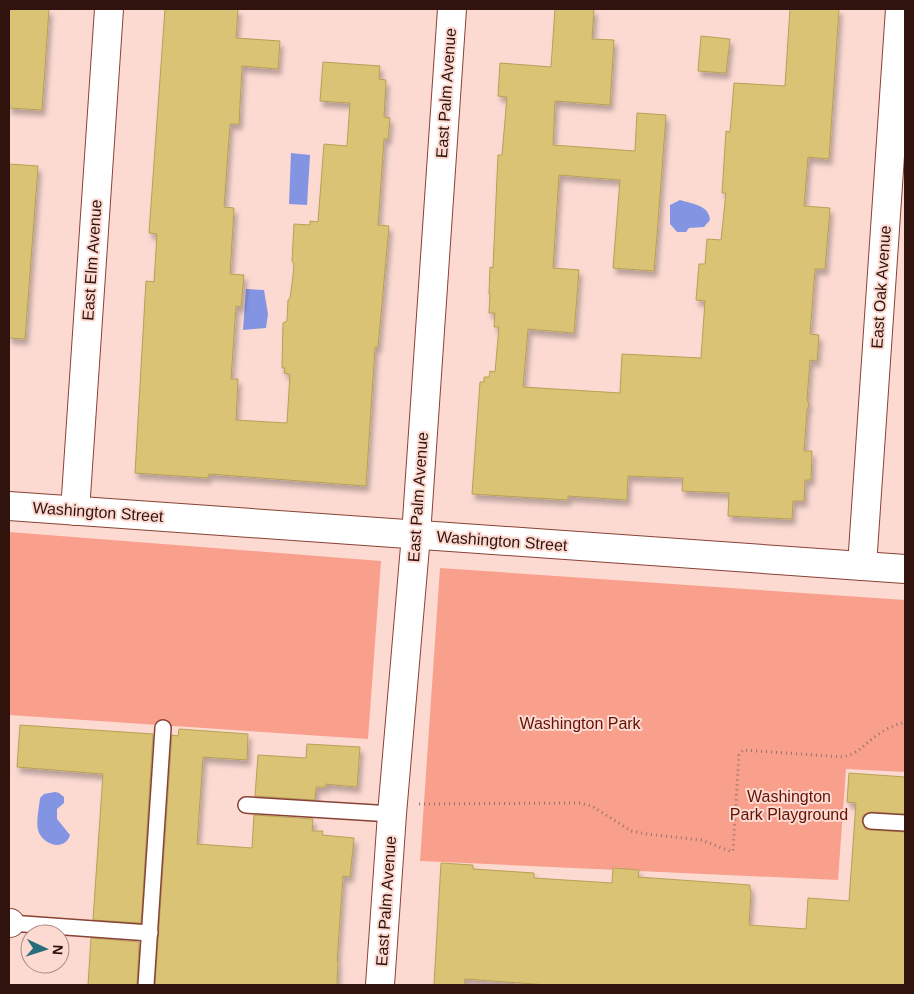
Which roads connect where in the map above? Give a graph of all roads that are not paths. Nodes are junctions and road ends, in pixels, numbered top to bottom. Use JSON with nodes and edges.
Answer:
{"nodes":[{"id":1,"x":109,"y":9,"type":"edge"},
{"id":2,"x":452,"y":9,"type":"edge"},
{"id":3,"x":900,"y":9,"type":"edge"},
{"id":4,"x":9,"y":506,"type":"edge"},
{"id":5,"x":74,"y":511,"type":"junction"},
{"id":6,"x":416,"y":535,"type":"junction"},
{"id":7,"x":862,"y":566,"type":"junction"},
{"id":8,"x":905,"y":569,"type":"edge"},
{"id":9,"x":163,"y":728,"type":"dead end"},
{"id":10,"x":246,"y":805,"type":"dead end"},
{"id":11,"x":392,"y":814,"type":"junction"},
{"id":12,"x":871,"y":821,"type":"dead end"},
{"id":13,"x":905,"y":823,"type":"edge"},
{"id":14,"x":9,"y":923,"type":"edge"},
{"id":15,"x":150,"y":933,"type":"junction"},
{"id":16,"x":146,"y":985,"type":"edge"},
{"id":17,"x":380,"y":985,"type":"edge"}],
"edges":[{"from":1,"to":5,"type":"street","name":"East Elm Avenue"},
{"from":2,"to":6,"type":"street","name":"East Palm Avenue"},
{"from":3,"to":7,"type":"street","name":"East Oak Avenue"},
{"from":4,"to":5,"type":"street","name":"Washington Street"},
{"from":5,"to":6,"type":"street","name":"Washington Street"},
{"from":6,"to":7,"type":"street","name":"Washington Street"},
{"from":6,"to":11,"type":"street","name":"East Palm Avenue"},
{"from":7,"to":8,"type":"street","name":"Washington Street"},
{"from":9,"to":15,"type":"lane"},
{"from":10,"to":11,"type":"lane"},
{"from":11,"to":17,"type":"street","name":"East Palm Avenue"},
{"from":12,"to":13,"type":"lane"},
{"from":14,"to":15,"type":"lane"},
{"from":15,"to":16,"type":"lane"}]}
